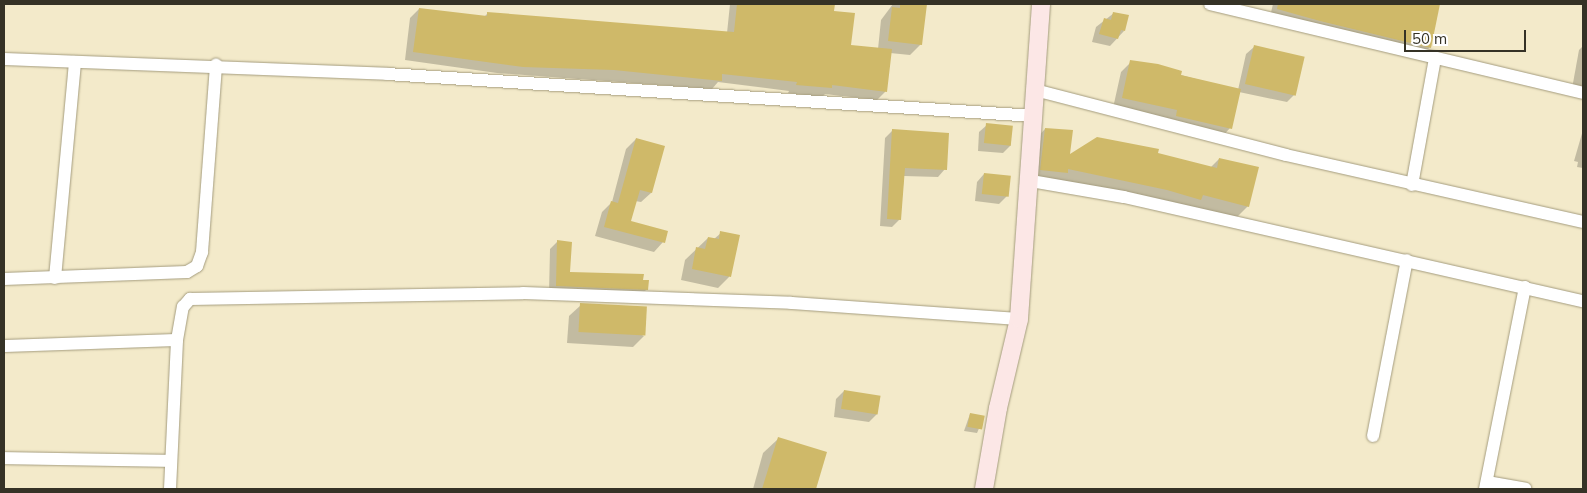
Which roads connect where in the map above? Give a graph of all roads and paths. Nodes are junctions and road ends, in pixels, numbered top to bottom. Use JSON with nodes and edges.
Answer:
{"nodes":[{"id":1,"x":1041,"y":4,"type":"edge"},
{"id":2,"x":1210,"y":4,"type":"edge"},
{"id":3,"x":1435,"y":58,"type":"junction"},
{"id":4,"x":4,"y":59,"type":"edge"},
{"id":5,"x":75,"y":62,"type":"junction"},
{"id":6,"x":216,"y":65,"type":"junction"},
{"id":7,"x":1035,"y":90,"type":"junction"},
{"id":8,"x":1583,"y":93,"type":"edge"},
{"id":9,"x":1035,"y":116,"type":"junction"},
{"id":10,"x":1031,"y":181,"type":"junction"},
{"id":11,"x":1412,"y":184,"type":"junction"},
{"id":12,"x":1583,"y":222,"type":"edge"},
{"id":13,"x":1407,"y":260,"type":"junction"},
{"id":14,"x":55,"y":278,"type":"junction"},
{"id":15,"x":4,"y":279,"type":"edge"},
{"id":16,"x":1525,"y":287,"type":"junction"},
{"id":17,"x":1583,"y":301,"type":"edge"},
{"id":18,"x":1019,"y":319,"type":"junction"},
{"id":19,"x":177,"y":340,"type":"junction"},
{"id":20,"x":4,"y":346,"type":"edge"},
{"id":21,"x":1373,"y":436,"type":"dead end"},
{"id":22,"x":4,"y":458,"type":"edge"},
{"id":23,"x":171,"y":461,"type":"junction"},
{"id":24,"x":1486,"y":486,"type":"edge"},
{"id":25,"x":170,"y":489,"type":"edge"},
{"id":26,"x":984,"y":489,"type":"edge"},
{"id":27,"x":1525,"y":489,"type":"edge"}],
"edges":[{"from":1,"to":7,"type":"main road"},
{"from":2,"to":3,"type":"street"},
{"from":3,"to":8,"type":"street"},
{"from":3,"to":11,"type":"street"},
{"from":4,"to":5,"type":"street"},
{"from":5,"to":6,"type":"street"},
{"from":5,"to":14,"type":"street"},
{"from":6,"to":9,"type":"street"},
{"from":6,"to":14,"type":"street"},
{"from":7,"to":9,"type":"main road"},
{"from":7,"to":11,"type":"street"},
{"from":9,"to":10,"type":"main road"},
{"from":10,"to":13,"type":"street"},
{"from":10,"to":18,"type":"main road"},
{"from":11,"to":12,"type":"street"},
{"from":13,"to":16,"type":"street"},
{"from":13,"to":21,"type":"street"},
{"from":14,"to":15,"type":"street"},
{"from":16,"to":17,"type":"street"},
{"from":16,"to":24,"type":"street"},
{"from":18,"to":19,"type":"street"},
{"from":18,"to":26,"type":"main road"},
{"from":19,"to":20,"type":"street"},
{"from":19,"to":23,"type":"street"},
{"from":22,"to":23,"type":"street"},
{"from":23,"to":25,"type":"street"},
{"from":24,"to":27,"type":"street"}]}
